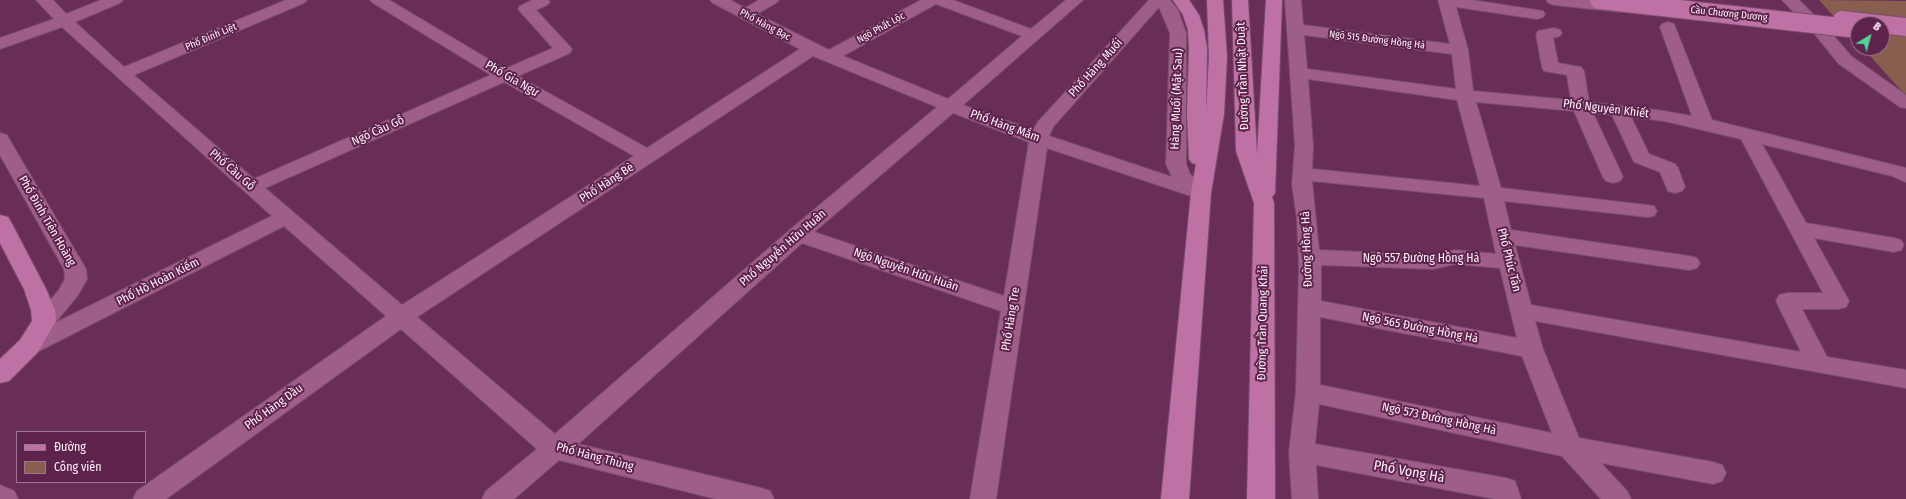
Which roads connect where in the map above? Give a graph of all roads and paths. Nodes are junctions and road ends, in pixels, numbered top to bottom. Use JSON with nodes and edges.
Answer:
{"nodes":[{"id":1,"x":44,"y":0,"type":"edge"},
{"id":2,"x":115,"y":0,"type":"edge"},
{"id":3,"x":299,"y":0,"type":"edge"},
{"id":4,"x":378,"y":0,"type":"edge"},
{"id":5,"x":540,"y":0,"type":"edge"},
{"id":6,"x":718,"y":0,"type":"edge"},
{"id":7,"x":771,"y":0,"type":"edge"},
{"id":8,"x":932,"y":0,"type":"edge"},
{"id":9,"x":939,"y":0,"type":"edge"},
{"id":10,"x":988,"y":0,"type":"edge"},
{"id":11,"x":1075,"y":0,"type":"edge"},
{"id":12,"x":1157,"y":0,"type":"edge"},
{"id":13,"x":1162,"y":0,"type":"edge"},
{"id":14,"x":1181,"y":0,"type":"edge"},
{"id":15,"x":1215,"y":0,"type":"edge"},
{"id":16,"x":1240,"y":0,"type":"edge"},
{"id":17,"x":1274,"y":0,"type":"edge"},
{"id":18,"x":1293,"y":0,"type":"edge"},
{"id":19,"x":1554,"y":0,"type":"edge"},
{"id":20,"x":1599,"y":0,"type":"edge"},
{"id":21,"x":1664,"y":0,"type":"edge"},
{"id":22,"x":1724,"y":0,"type":"edge"},
{"id":23,"x":1790,"y":0,"type":"edge"},
{"id":24,"x":1446,"y":1,"type":"edge"},
{"id":25,"x":970,"y":12,"type":"junction"},
{"id":26,"x":744,"y":14,"type":"junction"},
{"id":27,"x":1537,"y":14,"type":"dead end"},
{"id":28,"x":1906,"y":20,"type":"edge"},
{"id":29,"x":64,"y":21,"type":"junction"},
{"id":30,"x":1668,"y":27,"type":"dead end"},
{"id":31,"x":1906,"y":27,"type":"edge"},
{"id":32,"x":1850,"y":28,"type":"edge"},
{"id":33,"x":1295,"y":29,"type":"junction"},
{"id":34,"x":1819,"y":29,"type":"junction"},
{"id":35,"x":1554,"y":33,"type":"dead end"},
{"id":36,"x":1890,"y":33,"type":"edge"},
{"id":37,"x":1906,"y":34,"type":"edge"},
{"id":38,"x":1033,"y":35,"type":"junction"},
{"id":39,"x":0,"y":44,"type":"edge"},
{"id":40,"x":812,"y":50,"type":"junction"},
{"id":41,"x":1460,"y":50,"type":"junction"},
{"id":42,"x":829,"y":56,"type":"junction"},
{"id":43,"x":1300,"y":73,"type":"junction"},
{"id":44,"x":122,"y":74,"type":"junction"},
{"id":45,"x":504,"y":75,"type":"junction"},
{"id":46,"x":1465,"y":96,"type":"junction"},
{"id":47,"x":1906,"y":103,"type":"edge"},
{"id":48,"x":950,"y":106,"type":"junction"},
{"id":49,"x":1581,"y":106,"type":"junction"},
{"id":50,"x":1619,"y":110,"type":"junction"},
{"id":51,"x":1704,"y":124,"type":"junction"},
{"id":52,"x":1748,"y":135,"type":"junction"},
{"id":53,"x":0,"y":139,"type":"edge"},
{"id":54,"x":1039,"y":139,"type":"junction"},
{"id":55,"x":1246,"y":151,"type":"joint"},
{"id":56,"x":648,"y":156,"type":"junction"},
{"id":57,"x":1303,"y":174,"type":"junction"},
{"id":58,"x":1906,"y":176,"type":"edge"},
{"id":59,"x":1613,"y":177,"type":"dead end"},
{"id":60,"x":252,"y":187,"type":"junction"},
{"id":61,"x":1675,"y":187,"type":"dead end"},
{"id":62,"x":1201,"y":193,"type":"junction"},
{"id":63,"x":1491,"y":193,"type":"junction"},
{"id":64,"x":1264,"y":203,"type":"junction"},
{"id":65,"x":1647,"y":211,"type":"dead end"},
{"id":66,"x":286,"y":217,"type":"junction"},
{"id":67,"x":0,"y":222,"type":"edge"},
{"id":68,"x":1798,"y":228,"type":"junction"},
{"id":69,"x":798,"y":234,"type":"junction"},
{"id":70,"x":1502,"y":236,"type":"junction"},
{"id":71,"x":1894,"y":245,"type":"dead end"},
{"id":72,"x":1309,"y":257,"type":"junction"},
{"id":73,"x":1509,"y":262,"type":"junction"},
{"id":74,"x":1688,"y":263,"type":"dead end"},
{"id":75,"x":1013,"y":307,"type":"junction"},
{"id":76,"x":1308,"y":307,"type":"junction"},
{"id":77,"x":1522,"y":311,"type":"junction"},
{"id":78,"x":402,"y":316,"type":"junction"},
{"id":79,"x":44,"y":321,"type":"junction"},
{"id":80,"x":29,"y":346,"type":"junction"},
{"id":81,"x":1531,"y":349,"type":"junction"},
{"id":82,"x":1819,"y":364,"type":"junction"},
{"id":83,"x":0,"y":374,"type":"edge"},
{"id":84,"x":1906,"y":378,"type":"edge"},
{"id":85,"x":1308,"y":392,"type":"junction"},
{"id":86,"x":1570,"y":447,"type":"junction"},
{"id":87,"x":555,"y":449,"type":"junction"},
{"id":88,"x":1302,"y":452,"type":"junction"},
{"id":89,"x":1713,"y":473,"type":"dead end"},
{"id":90,"x":0,"y":496,"type":"edge"},
{"id":91,"x":5,"y":499,"type":"edge"},
{"id":92,"x":146,"y":499,"type":"edge"},
{"id":93,"x":495,"y":499,"type":"edge"},
{"id":94,"x":761,"y":499,"type":"edge"},
{"id":95,"x":984,"y":499,"type":"edge"},
{"id":96,"x":1175,"y":499,"type":"edge"},
{"id":97,"x":1261,"y":499,"type":"edge"},
{"id":98,"x":1305,"y":499,"type":"edge"},
{"id":99,"x":1508,"y":499,"type":"edge"},
{"id":100,"x":1618,"y":499,"type":"edge"}],
"edges":[{"from":1,"to":29,"type":"street","name":"Phố Cầu Gỗ"},
{"from":2,"to":29,"type":"street"},
{"from":3,"to":44,"type":"street","name":"Phố Đinh Liệt"},
{"from":4,"to":45,"type":"street","name":"Phố Gia Ngư"},
{"from":5,"to":45,"type":"street","name":"Ngõ Cầu Gỗ"},
{"from":6,"to":26,"type":"street","name":"Phố Hàng Bạc"},
{"from":7,"to":26,"type":"street"},
{"from":8,"to":42,"type":"street","name":"Ngõ Phất Lộc"},
{"from":9,"to":25,"type":"street"},
{"from":10,"to":25,"type":"street"},
{"from":11,"to":38,"type":"street","name":"Phố Nguyễn Hữu Huân"},
{"from":12,"to":54,"type":"street","name":"Phố Hàng Muối"},
{"from":13,"to":62,"type":"street","name":"Hàng Muối (Mặt Sau)"},
{"from":14,"to":62,"type":"main road"},
{"from":15,"to":62,"type":"main road","name":"Đường Trần Nhật Duật"},
{"from":16,"to":55,"type":"main road","name":"Đường Trần Nhật Duật"},
{"from":17,"to":64,"type":"main road"},
{"from":18,"to":33,"type":"street","name":"Đường Hồng Hà"},
{"from":19,"to":34,"type":"street"},
{"from":20,"to":32,"type":"main road","name":"Cầu Chương Dương","bridge":true},
{"from":21,"to":31,"type":"main road","name":"Cầu Chương Dương","bridge":true},
{"from":22,"to":28,"type":"main road","name":"Cầu Chương Dương"},
{"from":23,"to":34,"type":"street"},
{"from":24,"to":27,"type":"street"},
{"from":24,"to":41,"type":"street","name":"Phố Phúc Tân"},
{"from":25,"to":38,"type":"street"},
{"from":26,"to":40,"type":"street","name":"Phố Hàng Bạc"},
{"from":29,"to":39,"type":"street"},
{"from":29,"to":44,"type":"street","name":"Phố Cầu Gỗ"},
{"from":30,"to":51,"type":"street"},
{"from":33,"to":41,"type":"street","name":"Ngõ 515 Đường Hồng Hà"},
{"from":33,"to":43,"type":"street","name":"Đường Hồng Hà"},
{"from":34,"to":47,"type":"street"},
{"from":35,"to":49,"type":"street"},
{"from":36,"to":37,"type":"main road"},
{"from":38,"to":48,"type":"street","name":"Phố Nguyễn Hữu Huân"},
{"from":40,"to":42,"type":"street","name":"Phố Hàng Mắm"},
{"from":40,"to":56,"type":"street","name":"Phố Hàng Bè"},
{"from":41,"to":46,"type":"street","name":"Phố Phúc Tân"},
{"from":42,"to":48,"type":"street","name":"Phố Hàng Mắm"},
{"from":43,"to":46,"type":"street","name":"Phố Nguyên Khiết"},
{"from":43,"to":57,"type":"street","name":"Đường Hồng Hà"},
{"from":44,"to":60,"type":"street","name":"Phố Cầu Gỗ"},
{"from":45,"to":56,"type":"street","name":"Phố Gia Ngư"},
{"from":45,"to":60,"type":"street","name":"Ngõ Cầu Gỗ"},
{"from":46,"to":49,"type":"street","name":"Phố Nguyên Khiết"},
{"from":46,"to":63,"type":"street","name":"Phố Phúc Tân"},
{"from":48,"to":54,"type":"street","name":"Phố Hàng Mắm"},
{"from":48,"to":69,"type":"street","name":"Phố Nguyễn Hữu Huân"},
{"from":49,"to":50,"type":"street","name":"Phố Nguyên Khiết"},
{"from":49,"to":59,"type":"street"},
{"from":50,"to":51,"type":"street","name":"Phố Nguyên Khiết"},
{"from":50,"to":61,"type":"street"},
{"from":51,"to":52,"type":"street","name":"Phố Nguyên Khiết"},
{"from":52,"to":58,"type":"street","name":"Phố Nguyên Khiết"},
{"from":52,"to":68,"type":"street"},
{"from":53,"to":79,"type":"street","name":"Phố Đinh Tiên Hoàng"},
{"from":54,"to":62,"type":"street","name":"Phố Hàng Mắm"},
{"from":54,"to":75,"type":"street","name":"Phố Hàng Tre"},
{"from":55,"to":64,"type":"main road","name":"Đường Trần Quang Khải"},
{"from":56,"to":78,"type":"street","name":"Phố Hàng Bè"},
{"from":57,"to":63,"type":"street"},
{"from":57,"to":72,"type":"street","name":"Đường Hồng Hà"},
{"from":60,"to":66,"type":"street","name":"Phố Cầu Gỗ"},
{"from":62,"to":96,"type":"main road"},
{"from":63,"to":65,"type":"street"},
{"from":63,"to":70,"type":"street","name":"Phố Phúc Tân"},
{"from":64,"to":97,"type":"main road","name":"Đường Trần Quang Khải"},
{"from":66,"to":78,"type":"street","name":"Phố Cầu Gỗ"},
{"from":66,"to":80,"type":"street","name":"Phố Hồ Hoàn Kiếm"},
{"from":67,"to":79,"type":"main road"},
{"from":68,"to":71,"type":"street"},
{"from":68,"to":82,"type":"street"},
{"from":69,"to":75,"type":"street","name":"Ngõ Nguyễn Hữu Huân"},
{"from":69,"to":87,"type":"street","name":"Phố Nguyễn Hữu Huân"},
{"from":70,"to":73,"type":"street","name":"Phố Phúc Tân"},
{"from":70,"to":74,"type":"street"},
{"from":72,"to":73,"type":"street","name":"Ngõ 557 Đường Hồng Hà"},
{"from":72,"to":76,"type":"street","name":"Đường Hồng Hà"},
{"from":73,"to":77,"type":"street","name":"Phố Phúc Tân"},
{"from":75,"to":95,"type":"street","name":"Phố Hàng Tre"},
{"from":76,"to":81,"type":"street","name":"Ngõ 565 Đường Hồng Hà"},
{"from":76,"to":85,"type":"street","name":"Đường Hồng Hà"},
{"from":77,"to":81,"type":"street","name":"Phố Phúc Tân"},
{"from":77,"to":82,"type":"street"},
{"from":78,"to":87,"type":"street","name":"Phố Hàng Thùng"},
{"from":78,"to":92,"type":"street","name":"Phố Hàng Dầu"},
{"from":79,"to":80,"type":"main road","name":"Phố Đinh Tiên Hoàng"},
{"from":80,"to":83,"type":"main road","name":"Phố Đinh Tiên Hoàng"},
{"from":81,"to":86,"type":"street","name":"Phố Phúc Tân"},
{"from":82,"to":84,"type":"street"},
{"from":85,"to":86,"type":"street","name":"Ngõ 573 Đường Hồng Hà"},
{"from":85,"to":88,"type":"street","name":"Đường Hồng Hà"},
{"from":86,"to":89,"type":"street","name":"Ngõ 573 Đường Hồng Hà"},
{"from":86,"to":100,"type":"street","name":"Phố Phúc Tân"},
{"from":87,"to":93,"type":"street","name":"Phố Nguyễn Hữu Huân"},
{"from":87,"to":94,"type":"street","name":"Phố Hàng Thùng"},
{"from":88,"to":98,"type":"street","name":"Đường Hồng Hà"},
{"from":88,"to":99,"type":"street","name":"Phố Vọng Hà"},
{"from":90,"to":91,"type":"street"}]}
